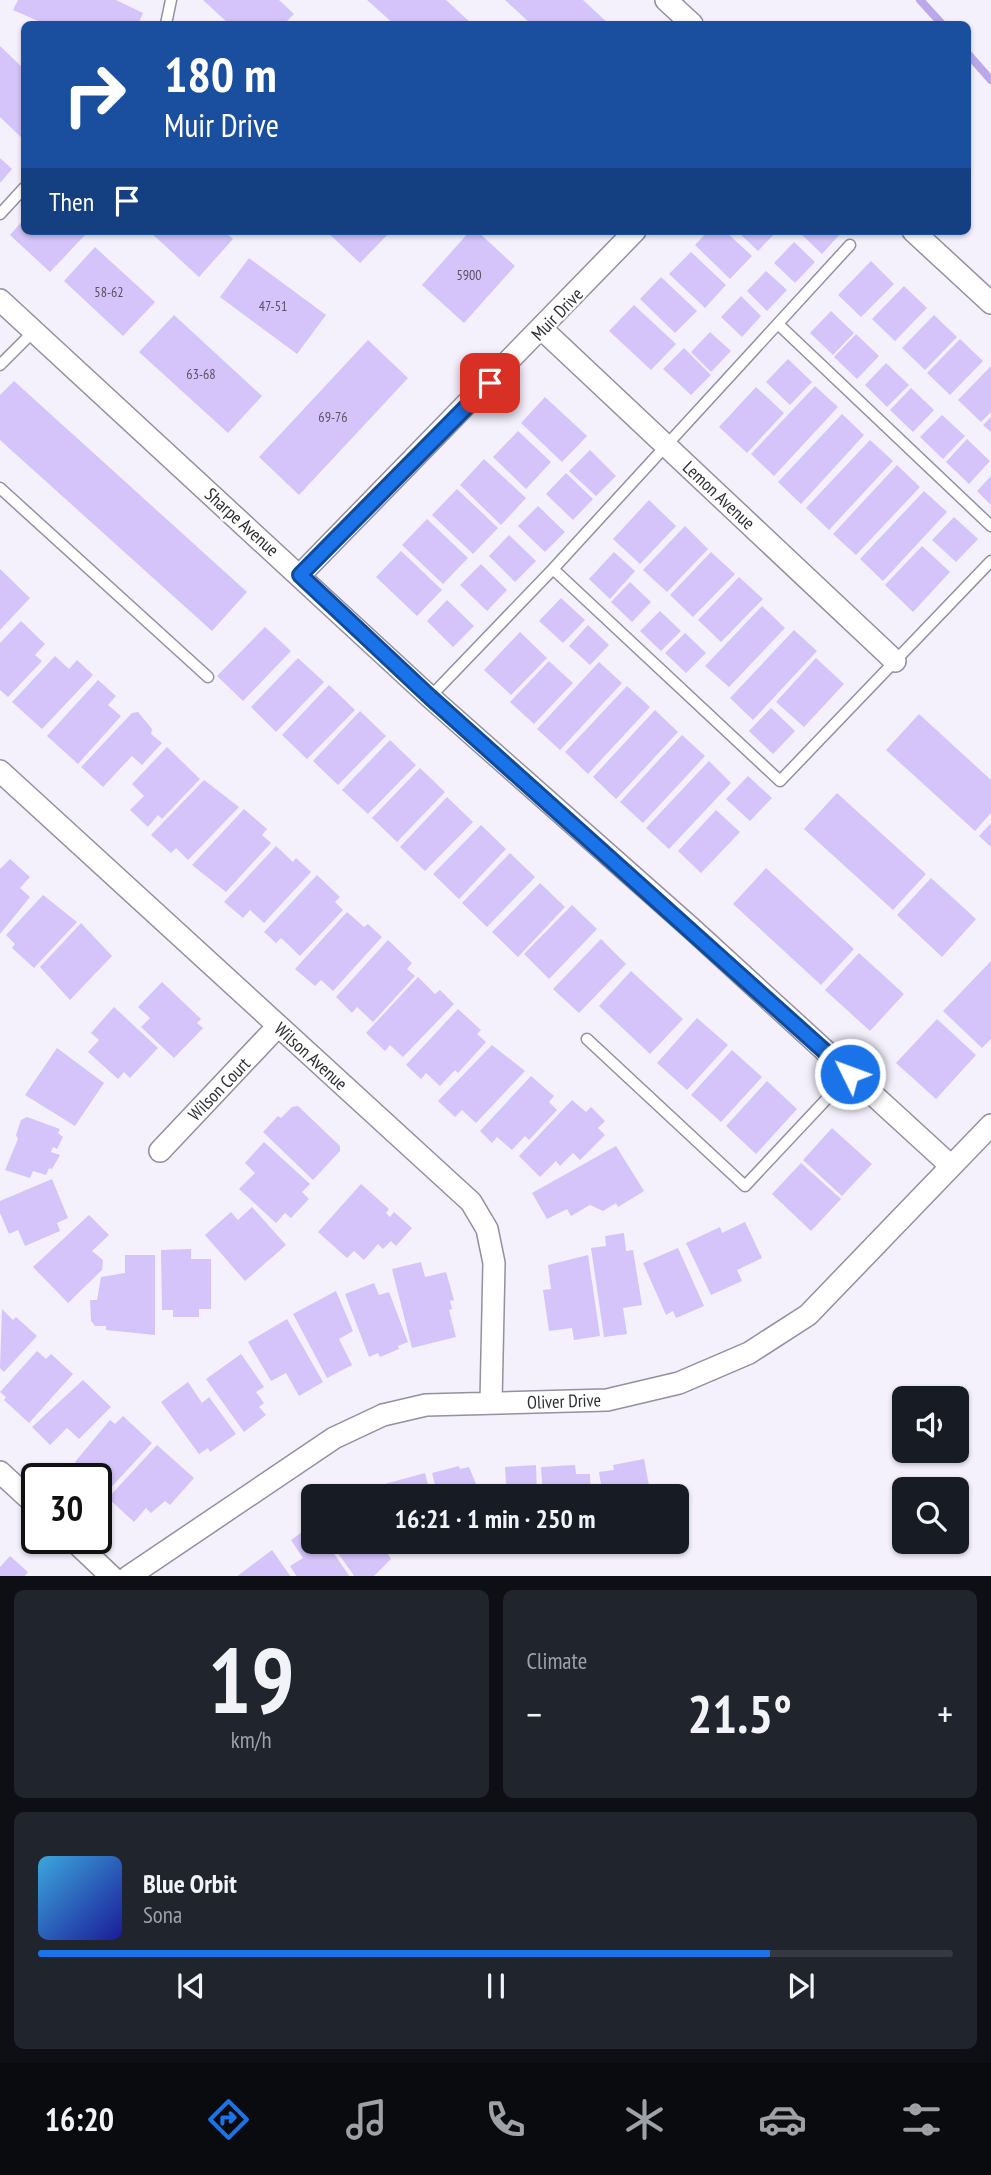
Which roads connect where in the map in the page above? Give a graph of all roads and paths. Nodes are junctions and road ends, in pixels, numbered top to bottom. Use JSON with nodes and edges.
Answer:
{"nodes":[{"id":1,"x":171,"y":0,"type":"edge"},
{"id":2,"x":666,"y":0,"type":"edge"},
{"id":3,"x":167,"y":21,"type":"edge"},
{"id":4,"x":689,"y":21,"type":"edge"},
{"id":5,"x":21,"y":190,"type":"edge"},
{"id":6,"x":0,"y":214,"type":"edge"},
{"id":7,"x":631,"y":235,"type":"edge"},
{"id":8,"x":918,"y":235,"type":"edge"},
{"id":9,"x":849,"y":245,"type":"dead end"},
{"id":10,"x":0,"y":300,"type":"edge"},
{"id":11,"x":991,"y":303,"type":"edge"},
{"id":12,"x":778,"y":324,"type":"junction"},
{"id":13,"x":542,"y":329,"type":"junction"},
{"id":14,"x":34,"y":331,"type":"junction"},
{"id":15,"x":0,"y":365,"type":"edge"},
{"id":16,"x":666,"y":444,"type":"junction"},
{"id":17,"x":0,"y":488,"type":"edge"},
{"id":18,"x":991,"y":526,"type":"edge"},
{"id":19,"x":991,"y":561,"type":"edge"},
{"id":20,"x":553,"y":569,"type":"junction"},
{"id":21,"x":300,"y":575,"type":"junction"},
{"id":22,"x":895,"y":662,"type":"junction"},
{"id":23,"x":208,"y":677,"type":"dead end"},
{"id":24,"x":430,"y":697,"type":"junction"},
{"id":25,"x":0,"y":771,"type":"edge"},
{"id":26,"x":278,"y":1027,"type":"junction"},
{"id":27,"x":587,"y":1039,"type":"dead end"},
{"id":28,"x":850,"y":1074,"type":"junction"},
{"id":29,"x":991,"y":1125,"type":"edge"},
{"id":30,"x":160,"y":1151,"type":"dead end"},
{"id":31,"x":951,"y":1166,"type":"junction"},
{"id":32,"x":491,"y":1402,"type":"junction"},
{"id":33,"x":0,"y":1472,"type":"edge"},
{"id":34,"x":21,"y":1491,"type":"edge"},
{"id":35,"x":88,"y":1554,"type":"edge"},
{"id":36,"x":111,"y":1576,"type":"edge"},
{"id":37,"x":129,"y":1576,"type":"edge"}],
"edges":[{"from":1,"to":3,"type":"lane"},
{"from":2,"to":4,"type":"street"},
{"from":5,"to":6,"type":"lane"},
{"from":7,"to":13,"type":"street","name":"Muir Drive"},
{"from":8,"to":11,"type":"street"},
{"from":9,"to":12,"type":"lane"},
{"from":10,"to":14,"type":"street","name":"Sharpe Avenue"},
{"from":12,"to":16,"type":"lane"},
{"from":12,"to":18,"type":"lane"},
{"from":13,"to":16,"type":"street","name":"Lemon Avenue"},
{"from":13,"to":21,"type":"street","name":"Muir Drive"},
{"from":14,"to":15,"type":"lane"},
{"from":14,"to":21,"type":"street","name":"Sharpe Avenue"},
{"from":16,"to":20,"type":"lane"},
{"from":16,"to":22,"type":"street","name":"Lemon Avenue"},
{"from":17,"to":23,"type":"lane"},
{"from":19,"to":22,"type":"lane"},
{"from":20,"to":22,"type":"lane"},
{"from":20,"to":24,"type":"lane"},
{"from":21,"to":24,"type":"street","name":"Sharpe Avenue"},
{"from":24,"to":28,"type":"street","name":"Sharpe Avenue"},
{"from":25,"to":26,"type":"street","name":"Wilson Avenue"},
{"from":26,"to":30,"type":"street","name":"Wilson Court"},
{"from":26,"to":32,"type":"street","name":"Wilson Avenue"},
{"from":27,"to":28,"type":"lane"},
{"from":28,"to":31,"type":"street","name":"Sharpe Avenue"},
{"from":29,"to":31,"type":"street","name":"Oliver Drive"},
{"from":31,"to":32,"type":"street","name":"Oliver Drive"},
{"from":32,"to":37,"type":"street","name":"Oliver Drive"},
{"from":33,"to":34,"type":"street"},
{"from":35,"to":36,"type":"street"}]}
